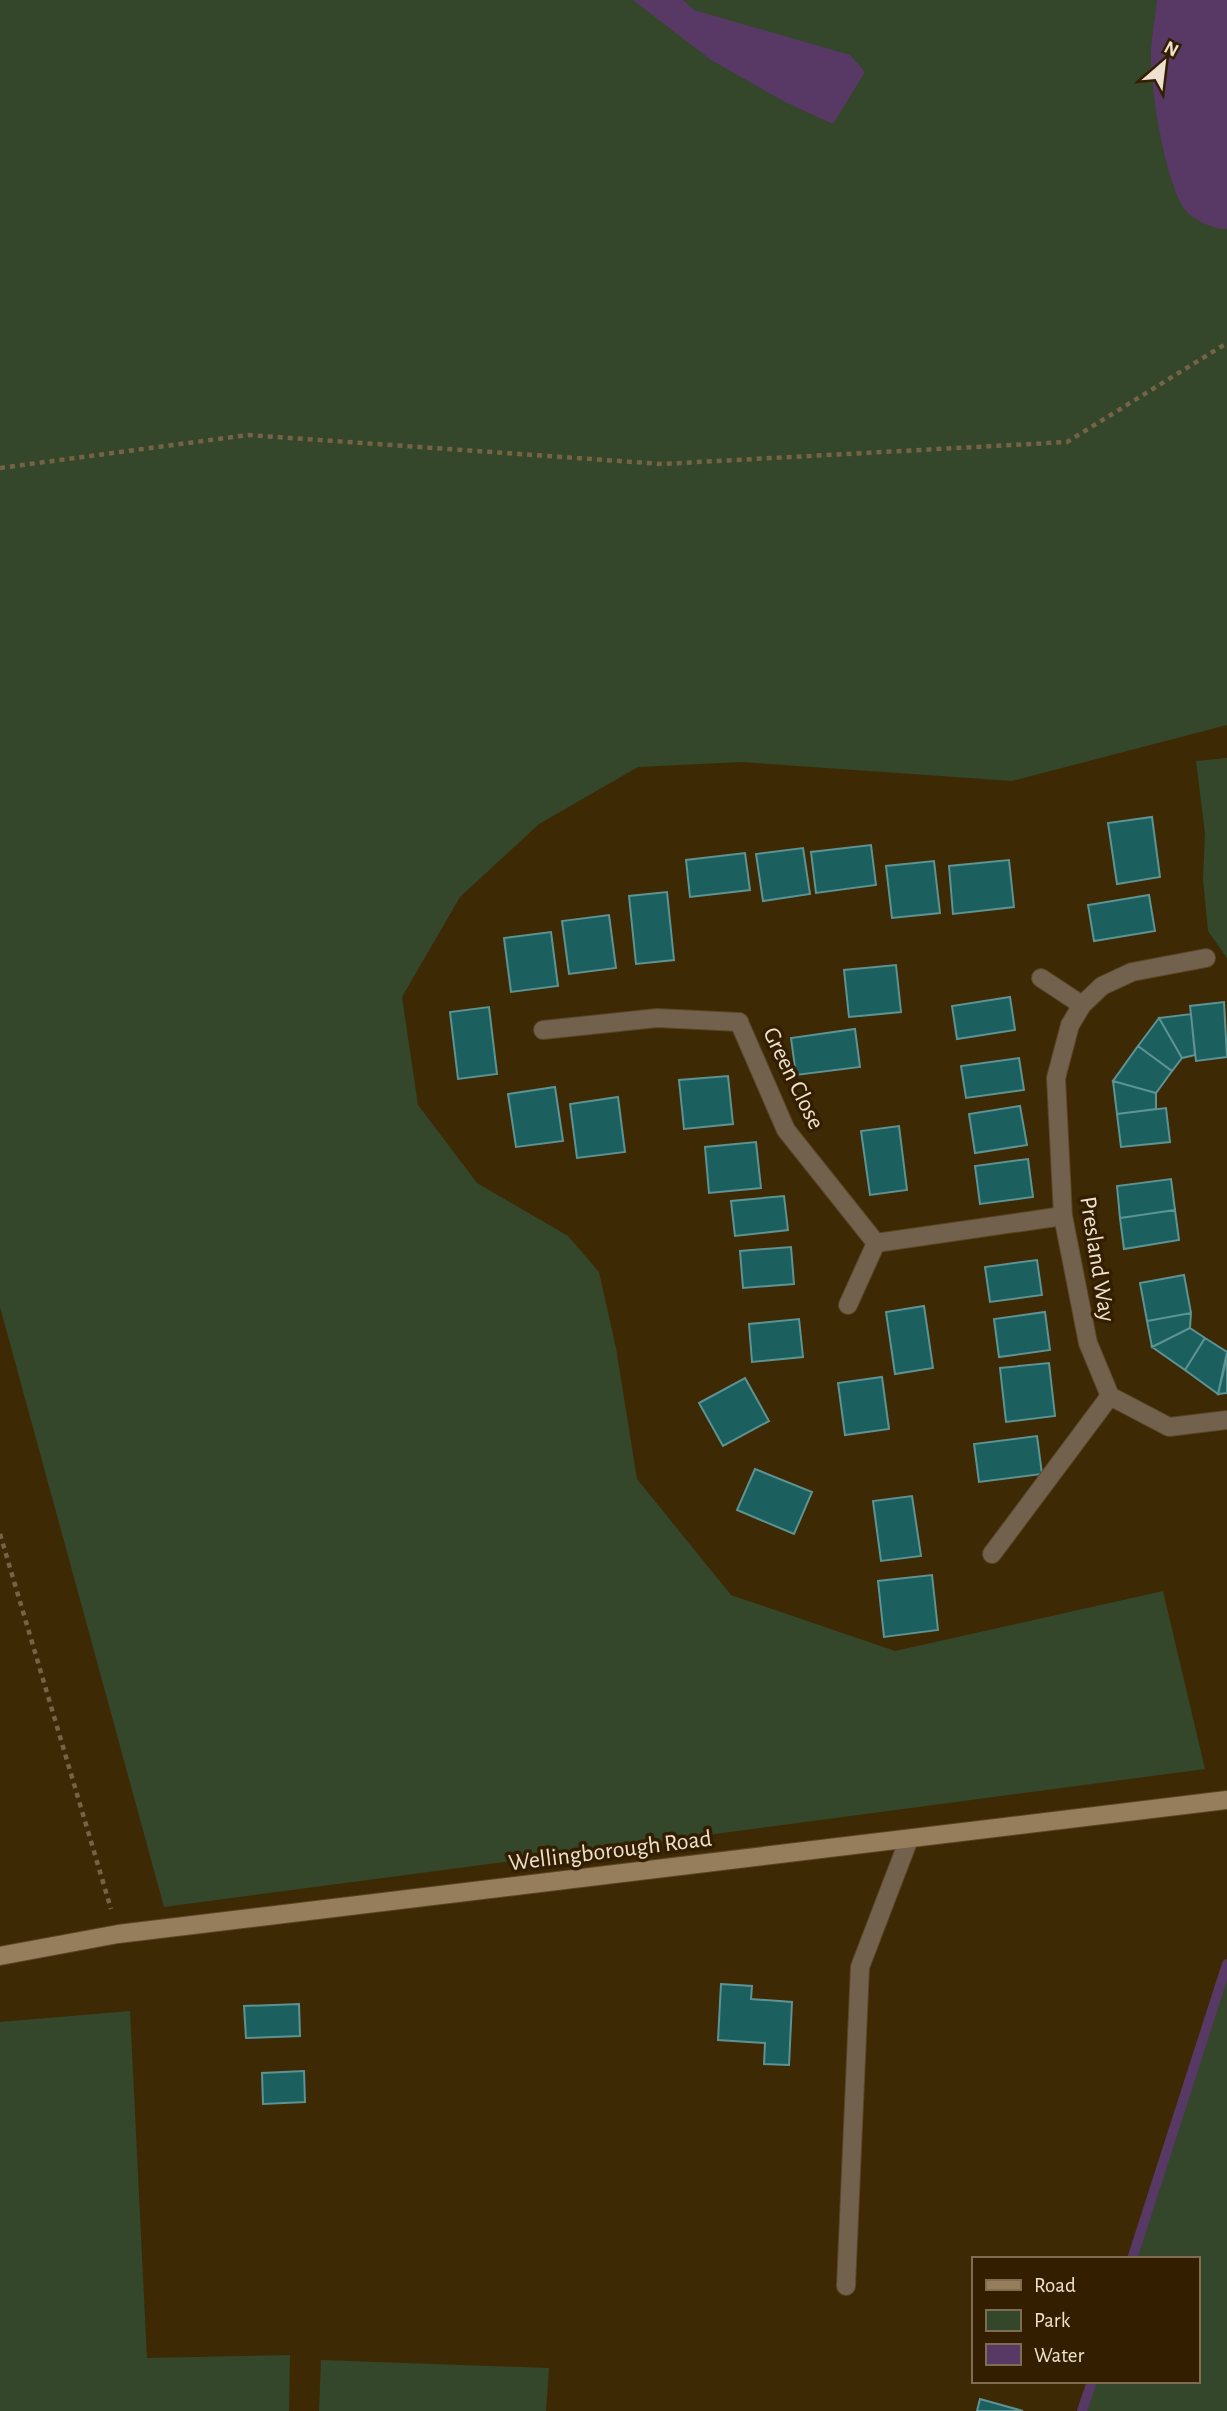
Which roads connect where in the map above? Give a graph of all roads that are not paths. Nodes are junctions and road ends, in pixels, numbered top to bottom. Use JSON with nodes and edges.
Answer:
{"nodes":[{"id":1,"x":1206,"y":958,"type":"dead end"},
{"id":2,"x":1041,"y":978,"type":"dead end"},
{"id":3,"x":1083,"y":1005,"type":"junction"},
{"id":4,"x":543,"y":1030,"type":"dead end"},
{"id":5,"x":1063,"y":1216,"type":"junction"},
{"id":6,"x":876,"y":1243,"type":"junction"},
{"id":7,"x":848,"y":1306,"type":"dead end"},
{"id":8,"x":1110,"y":1396,"type":"junction"},
{"id":9,"x":1227,"y":1420,"type":"edge"},
{"id":10,"x":992,"y":1554,"type":"dead end"},
{"id":11,"x":1227,"y":1800,"type":"edge"},
{"id":12,"x":909,"y":1839,"type":"junction"},
{"id":13,"x":0,"y":1956,"type":"edge"},
{"id":14,"x":846,"y":2286,"type":"dead end"}],
"edges":[{"from":1,"to":3,"type":"street","name":"Presland Way"},
{"from":2,"to":3,"type":"street"},
{"from":3,"to":5,"type":"street","name":"Presland Way"},
{"from":4,"to":6,"type":"street","name":"Green Close"},
{"from":5,"to":6,"type":"street"},
{"from":5,"to":8,"type":"street","name":"Presland Way"},
{"from":6,"to":7,"type":"street"},
{"from":8,"to":9,"type":"street"},
{"from":8,"to":10,"type":"street"},
{"from":11,"to":12,"type":"main road","name":"Wellingborough Road"},
{"from":12,"to":13,"type":"main road","name":"Wellingborough Road"},
{"from":12,"to":14,"type":"street"}]}
